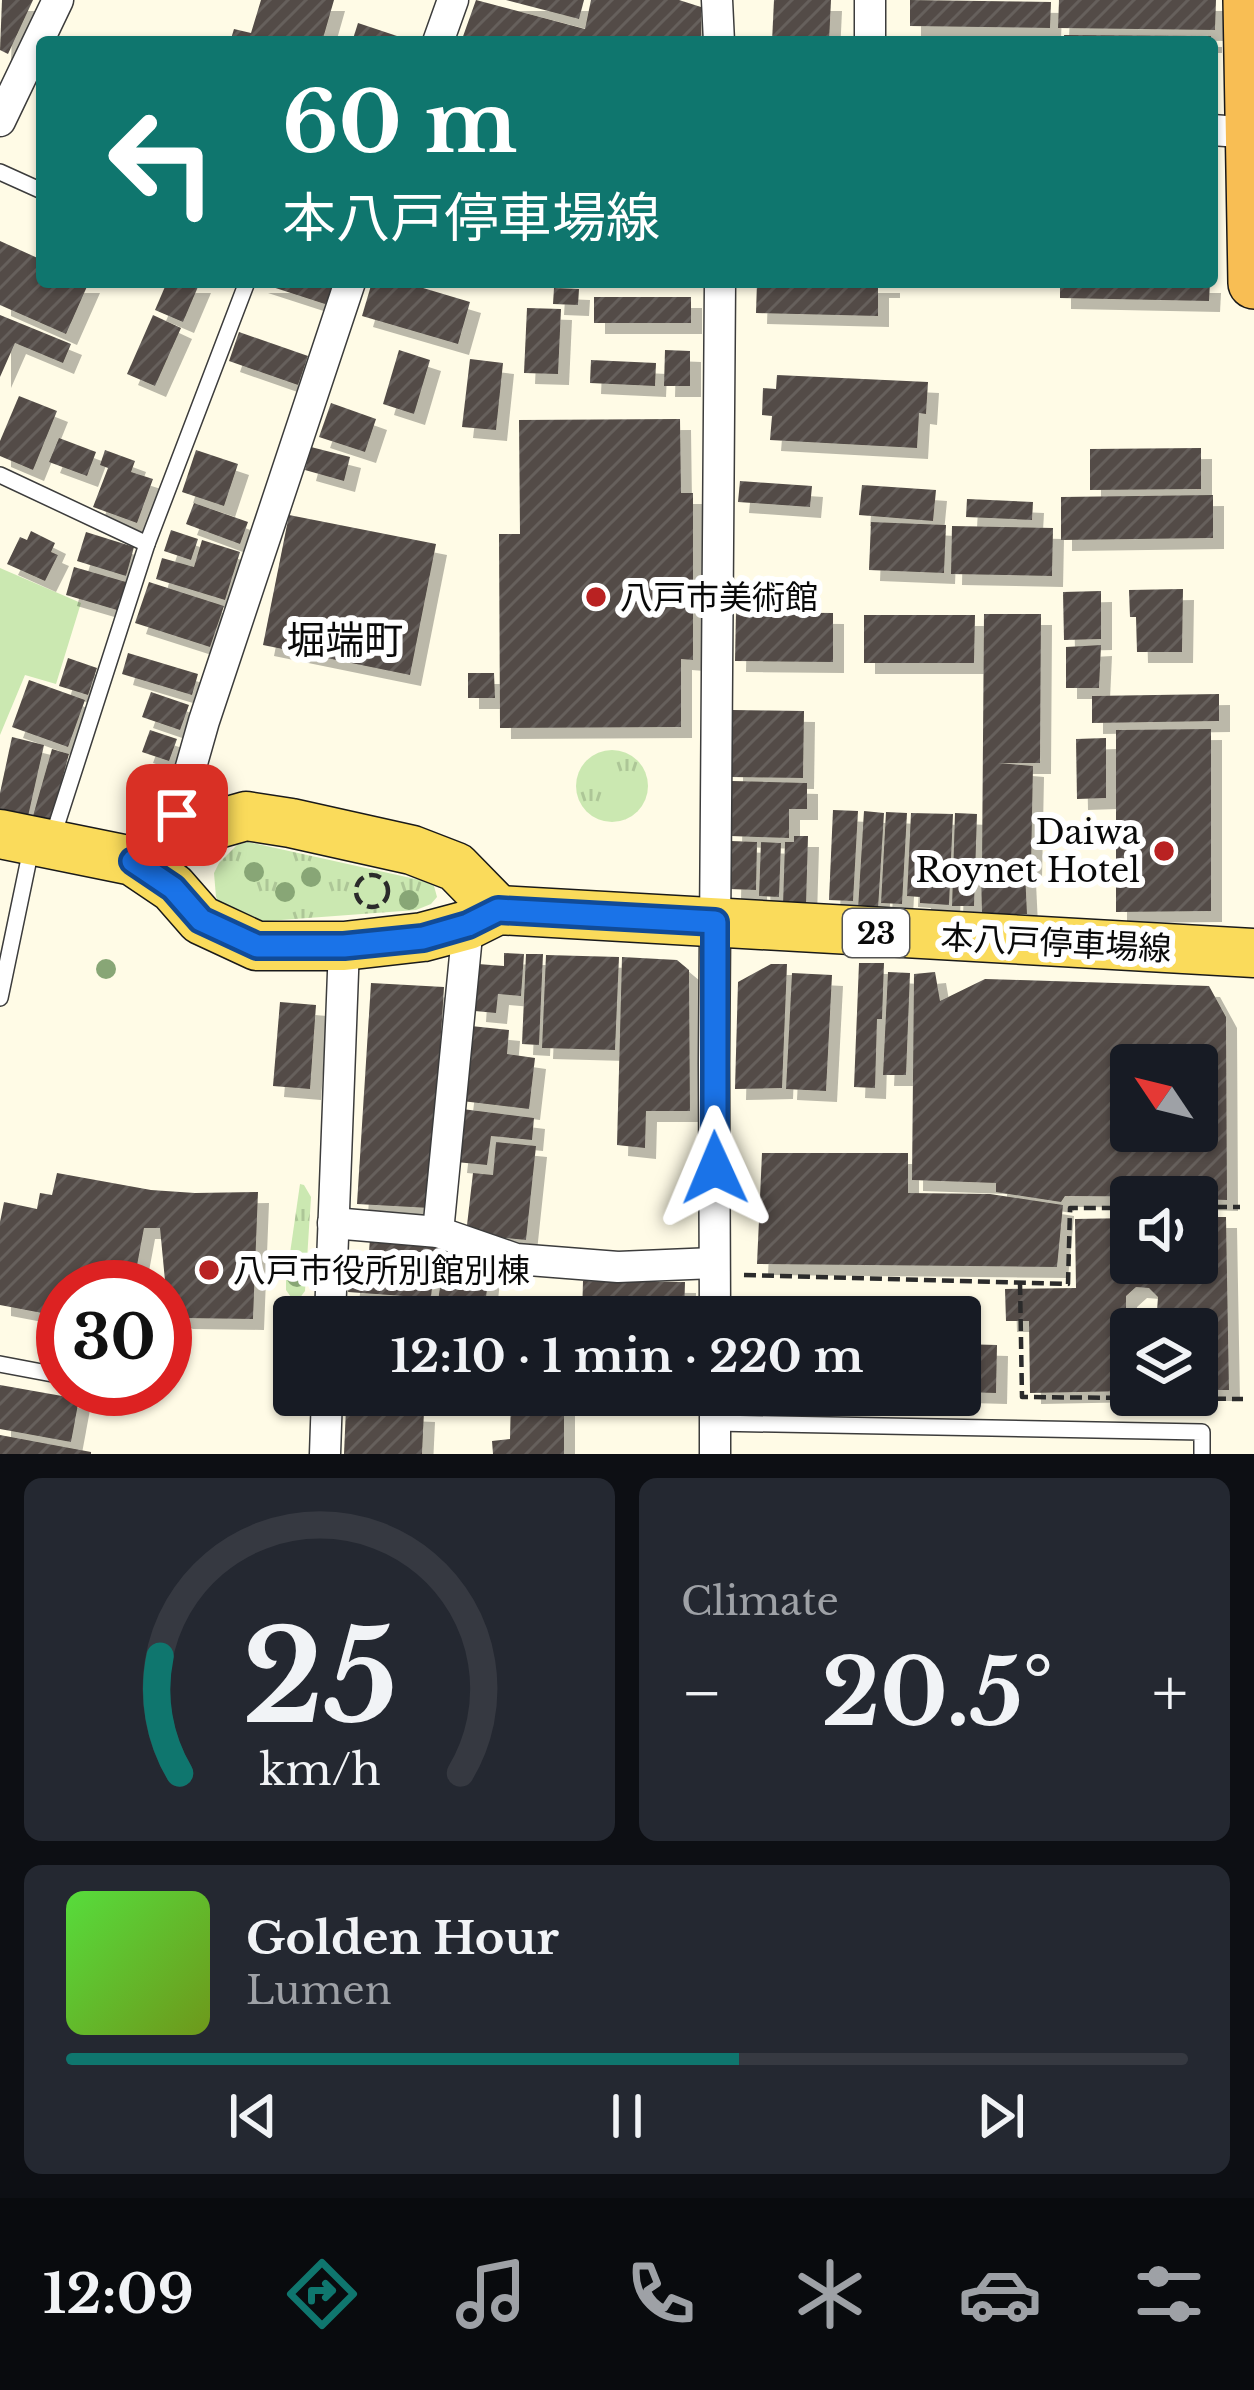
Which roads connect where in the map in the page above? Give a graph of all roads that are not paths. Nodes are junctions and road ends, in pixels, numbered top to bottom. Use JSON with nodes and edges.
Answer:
{"nodes":[{"id":1,"x":58,"y":0,"type":"edge"},
{"id":2,"x":454,"y":0,"type":"edge"},
{"id":3,"x":717,"y":0,"type":"edge"},
{"id":4,"x":869,"y":0,"type":"edge"},
{"id":5,"x":1250,"y":0,"type":"edge"},
{"id":6,"x":41,"y":36,"type":"edge"},
{"id":7,"x":440,"y":36,"type":"edge"},
{"id":8,"x":719,"y":36,"type":"edge"},
{"id":9,"x":869,"y":36,"type":"edge"},
{"id":10,"x":36,"y":46,"type":"edge"},
{"id":11,"x":0,"y":121,"type":"edge"},
{"id":12,"x":1239,"y":132,"type":"edge"},
{"id":13,"x":0,"y":172,"type":"edge"},
{"id":14,"x":36,"y":188,"type":"edge"},
{"id":15,"x":1254,"y":283,"type":"edge"},
{"id":16,"x":246,"y":288,"type":"edge"},
{"id":17,"x":348,"y":288,"type":"edge"},
{"id":18,"x":721,"y":288,"type":"edge"},
{"id":19,"x":0,"y":476,"type":"edge"},
{"id":20,"x":147,"y":544,"type":"junction"},
{"id":21,"x":28,"y":840,"type":"edge"},
{"id":22,"x":150,"y":855,"type":"junction"},
{"id":23,"x":483,"y":917,"type":"junction"},
{"id":24,"x":715,"y":922,"type":"junction"},
{"id":25,"x":344,"y":946,"type":"junction"},
{"id":26,"x":1254,"y":953,"type":"edge"},
{"id":27,"x":0,"y":998,"type":"edge"},
{"id":28,"x":333,"y":1223,"type":"junction"},
{"id":29,"x":438,"y":1232,"type":"junction"},
{"id":30,"x":714,"y":1269,"type":"junction"},
{"id":31,"x":330,"y":1296,"type":"edge"},
{"id":32,"x":715,"y":1296,"type":"edge"},
{"id":33,"x":0,"y":1364,"type":"edge"},
{"id":34,"x":36,"y":1371,"type":"edge"},
{"id":35,"x":326,"y":1416,"type":"edge"},
{"id":36,"x":715,"y":1424,"type":"edge"},
{"id":37,"x":325,"y":1454,"type":"edge"},
{"id":38,"x":1202,"y":1454,"type":"edge"}],
"edges":[{"from":1,"to":6,"type":"street"},
{"from":2,"to":7,"type":"street"},
{"from":3,"to":8,"type":"street"},
{"from":4,"to":9,"type":"street"},
{"from":5,"to":12,"type":"highway"},
{"from":10,"to":11,"type":"street"},
{"from":12,"to":15,"type":"highway"},
{"from":13,"to":14,"type":"lane"},
{"from":16,"to":20,"type":"lane"},
{"from":17,"to":22,"type":"street"},
{"from":18,"to":24,"type":"street"},
{"from":19,"to":20,"type":"lane"},
{"from":20,"to":21,"type":"lane"},
{"from":21,"to":22,"type":"main road","name":"本八戸停車場線","number":"23"},
{"from":21,"to":27,"type":"lane"},
{"from":22,"to":23,"type":"main road"},
{"from":22,"to":25,"type":"main road","name":"本八戸停車場線","number":"23"},
{"from":23,"to":24,"type":"main road","name":"本八戸停車場線","number":"23"},
{"from":23,"to":25,"type":"main road","name":"本八戸停車場線","number":"23"},
{"from":23,"to":29,"type":"street"},
{"from":24,"to":26,"type":"main road","name":"本八戸停車場線","number":"23"},
{"from":24,"to":30,"type":"street"},
{"from":25,"to":28,"type":"street"},
{"from":28,"to":29,"type":"street"},
{"from":28,"to":31,"type":"street"},
{"from":29,"to":30,"type":"street"},
{"from":30,"to":32,"type":"street"},
{"from":33,"to":34,"type":"lane"},
{"from":35,"to":37,"type":"street"},
{"from":36,"to":38,"type":"lane"}]}
